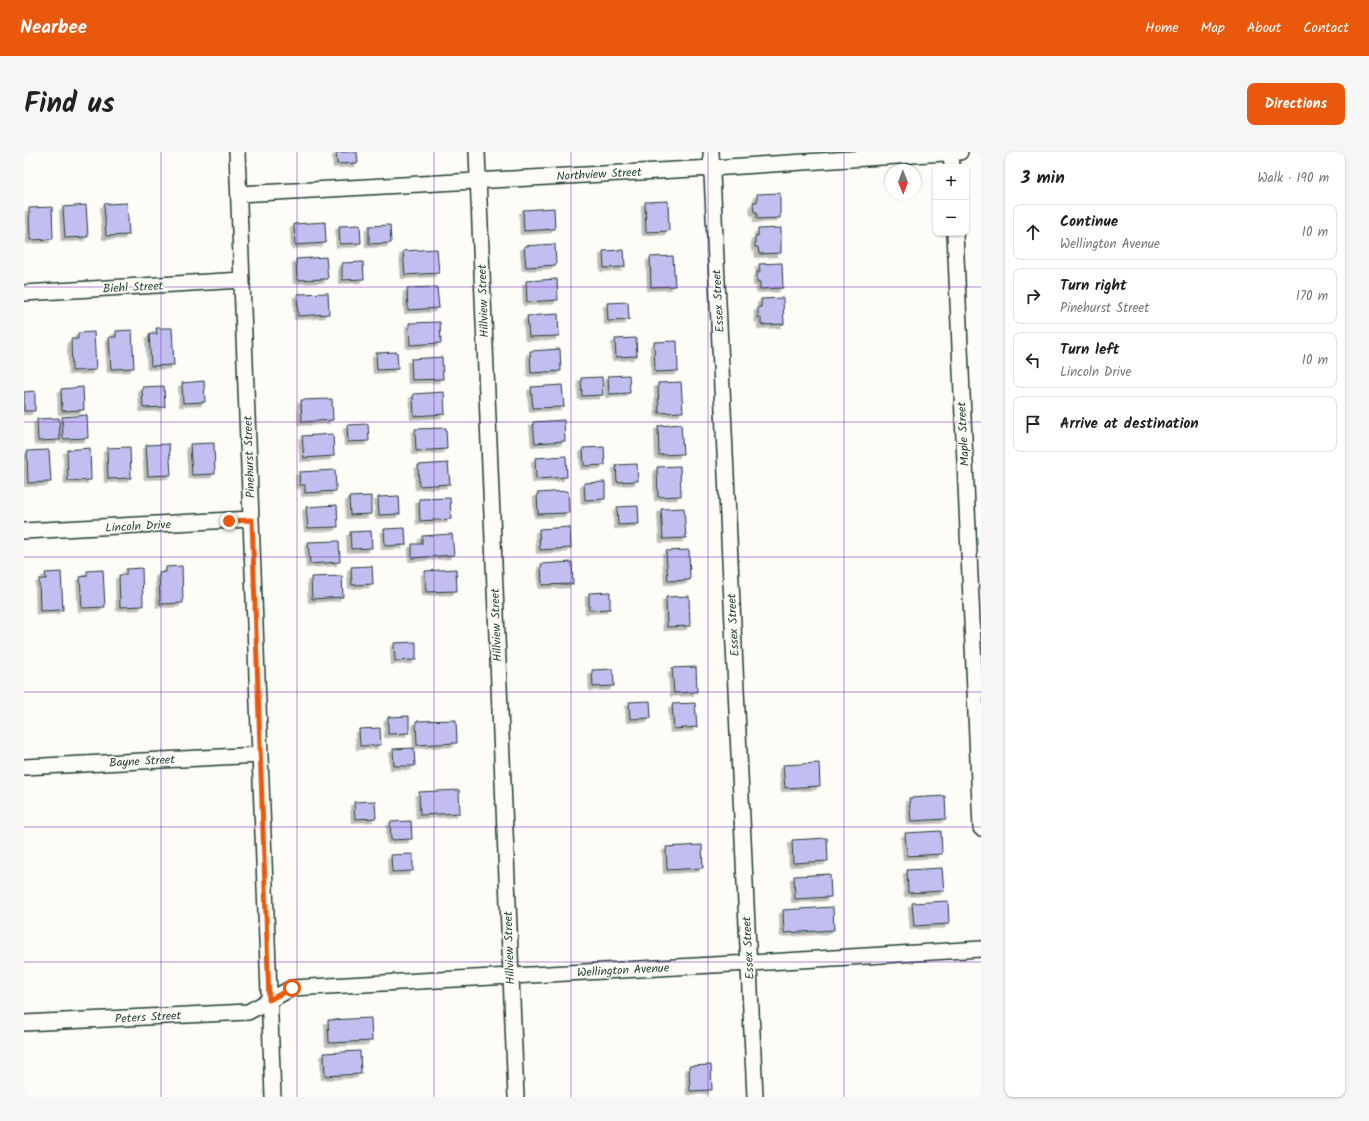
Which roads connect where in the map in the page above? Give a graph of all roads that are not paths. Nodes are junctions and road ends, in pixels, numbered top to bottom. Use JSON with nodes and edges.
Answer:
{"nodes":[{"id":1,"x":237,"y":152,"type":"edge"},
{"id":2,"x":477,"y":152,"type":"edge"},
{"id":3,"x":711,"y":152,"type":"edge"},
{"id":4,"x":951,"y":152,"type":"edge"},
{"id":5,"x":960,"y":152,"type":"edge"},
{"id":6,"x":952,"y":164,"type":"edge"},
{"id":7,"x":712,"y":168,"type":"junction"},
{"id":8,"x":478,"y":181,"type":"junction"},
{"id":9,"x":239,"y":194,"type":"junction"},
{"id":10,"x":954,"y":236,"type":"edge"},
{"id":11,"x":242,"y":280,"type":"junction"},
{"id":12,"x":24,"y":293,"type":"edge"},
{"id":13,"x":252,"y":520,"type":"junction"},
{"id":14,"x":24,"y":532,"type":"edge"},
{"id":15,"x":260,"y":755,"type":"junction"},
{"id":16,"x":24,"y":767,"type":"edge"},
{"id":17,"x":981,"y":828,"type":"edge"},
{"id":18,"x":981,"y":949,"type":"edge"},
{"id":19,"x":748,"y":963,"type":"junction"},
{"id":20,"x":510,"y":976,"type":"junction"},
{"id":21,"x":269,"y":1000,"type":"junction"},
{"id":22,"x":24,"y":1023,"type":"edge"},
{"id":23,"x":273,"y":1097,"type":"edge"},
{"id":24,"x":516,"y":1097,"type":"edge"},
{"id":25,"x":754,"y":1097,"type":"edge"}],
"edges":[{"from":1,"to":9,"type":"street","name":"Pinehurst Street"},
{"from":2,"to":8,"type":"street","name":"Hillview Street"},
{"from":3,"to":7,"type":"street","name":"Essex Street"},
{"from":4,"to":5,"type":"street","name":"Northview Street"},
{"from":4,"to":6,"type":"street"},
{"from":4,"to":7,"type":"street","name":"Northview Street"},
{"from":7,"to":8,"type":"street","name":"Northview Street"},
{"from":7,"to":19,"type":"street","name":"Essex Street"},
{"from":8,"to":9,"type":"street","name":"Northview Street"},
{"from":8,"to":20,"type":"street","name":"Hillview Street"},
{"from":9,"to":11,"type":"street","name":"Pinehurst Street"},
{"from":10,"to":17,"type":"street","name":"Maple Street"},
{"from":11,"to":12,"type":"street","name":"Biehl Street"},
{"from":11,"to":13,"type":"street","name":"Pinehurst Street"},
{"from":13,"to":14,"type":"street","name":"Lincoln Drive"},
{"from":13,"to":15,"type":"street","name":"Pinehurst Street"},
{"from":15,"to":16,"type":"street","name":"Bayne Street"},
{"from":15,"to":21,"type":"street","name":"Pinehurst Street"},
{"from":18,"to":19,"type":"street","name":"Wellington Avenue"},
{"from":19,"to":20,"type":"street","name":"Wellington Avenue"},
{"from":19,"to":25,"type":"street","name":"Essex Street"},
{"from":20,"to":21,"type":"street","name":"Wellington Avenue"},
{"from":20,"to":24,"type":"street","name":"Hillview Street"},
{"from":21,"to":22,"type":"street","name":"Peters Street"},
{"from":21,"to":23,"type":"street","name":"Pinehurst Street"}]}
